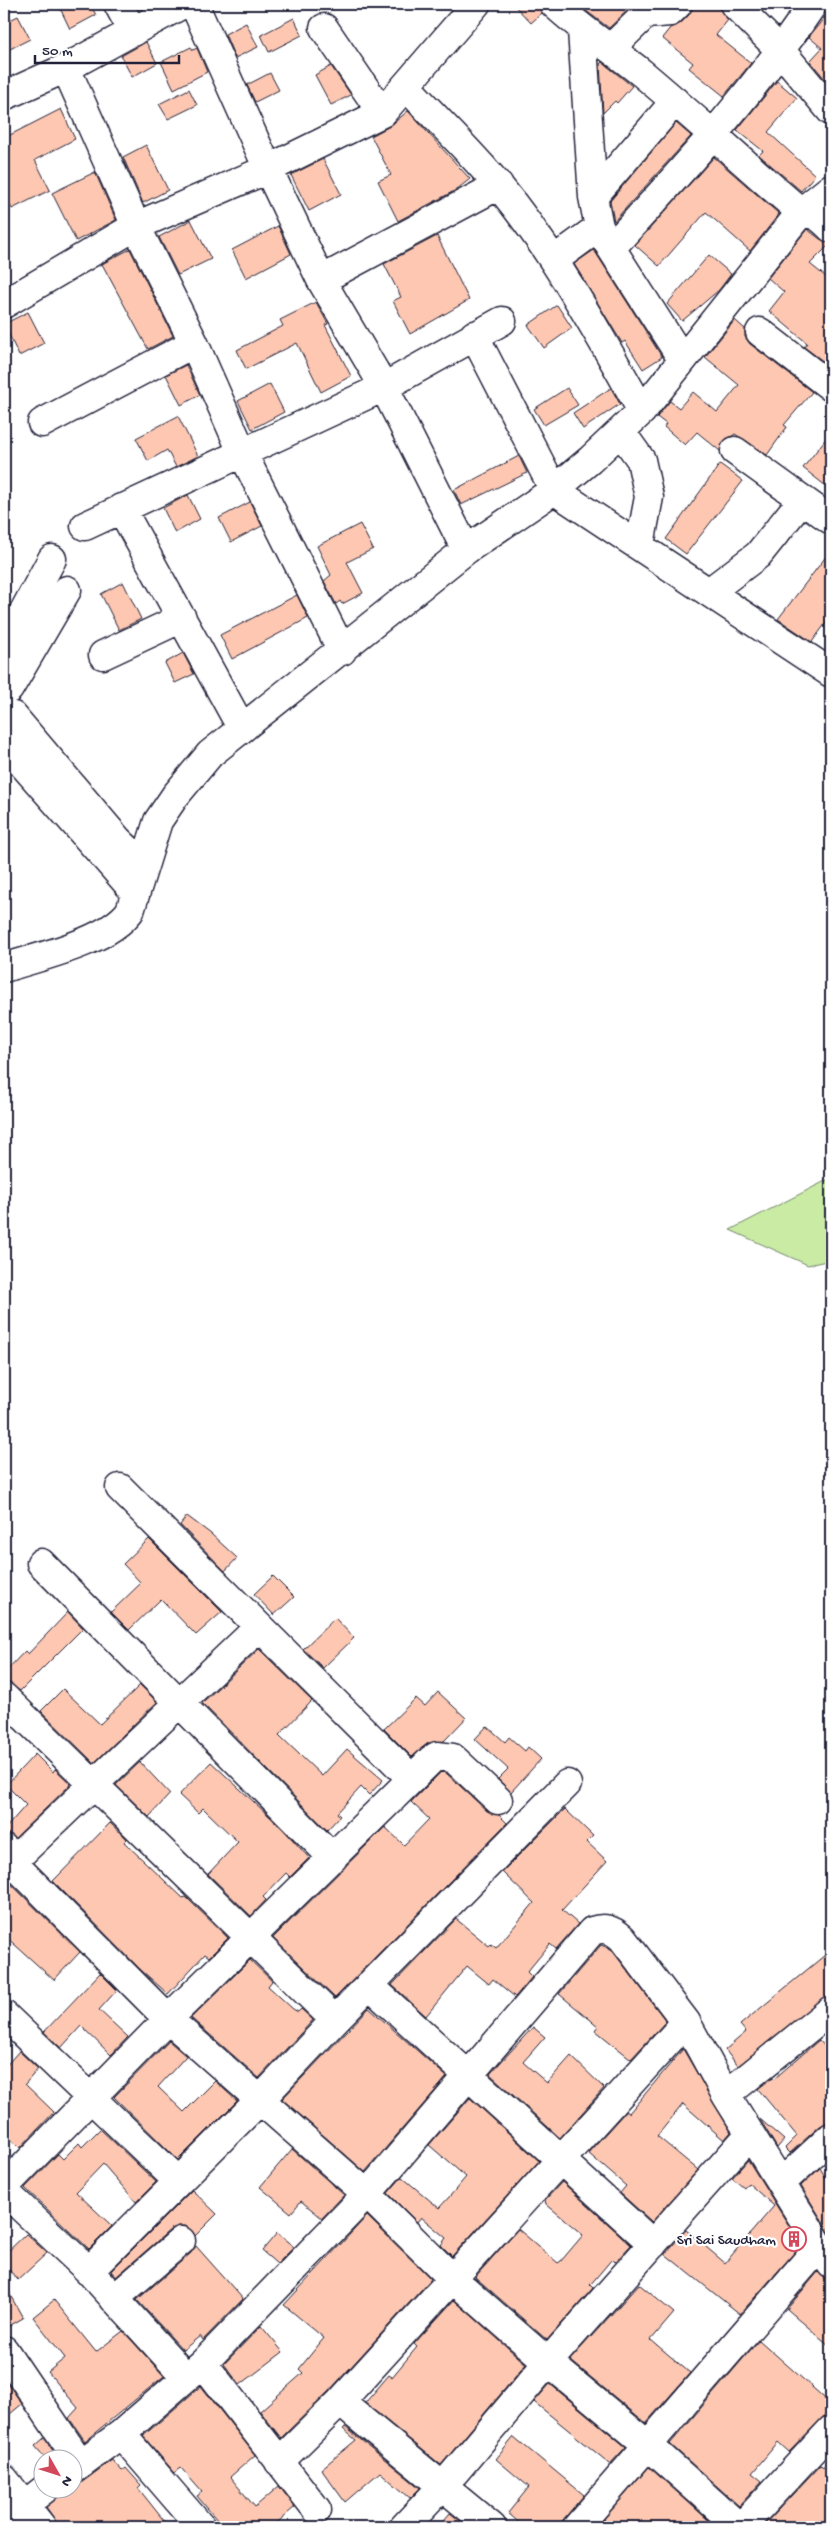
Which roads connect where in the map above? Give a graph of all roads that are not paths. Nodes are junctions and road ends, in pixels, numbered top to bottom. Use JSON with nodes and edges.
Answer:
{"nodes":[{"id":1,"x":118,"y":4,"type":"edge"},
{"id":2,"x":183,"y":4,"type":"edge"},
{"id":3,"x":194,"y":4,"type":"edge"},
{"id":4,"x":476,"y":4,"type":"edge"},
{"id":5,"x":554,"y":4,"type":"edge"},
{"id":6,"x":678,"y":4,"type":"edge"},
{"id":7,"x":734,"y":4,"type":"edge"},
{"id":8,"x":813,"y":4,"type":"edge"},
{"id":9,"x":324,"y":28,"type":"dead end"},
{"id":10,"x":582,"y":30,"type":"junction"},
{"id":11,"x":133,"y":32,"type":"junction"},
{"id":12,"x":611,"y":48,"type":"junction"},
{"id":13,"x":781,"y":51,"type":"junction"},
{"id":14,"x":66,"y":68,"type":"junction"},
{"id":15,"x":406,"y":86,"type":"junction"},
{"id":16,"x":4,"y":96,"type":"edge"},
{"id":17,"x":675,"y":101,"type":"junction"},
{"id":18,"x":831,"y":111,"type":"edge"},
{"id":19,"x":382,"y":113,"type":"junction"},
{"id":20,"x":713,"y":137,"type":"junction"},
{"id":21,"x":268,"y":169,"type":"junction"},
{"id":22,"x":499,"y":186,"type":"junction"},
{"id":23,"x":831,"y":188,"type":"edge"},
{"id":24,"x":593,"y":197,"type":"junction"},
{"id":25,"x":801,"y":212,"type":"junction"},
{"id":26,"x":136,"y":226,"type":"junction"},
{"id":27,"x":831,"y":228,"type":"edge"},
{"id":28,"x":605,"y":237,"type":"junction"},
{"id":29,"x":554,"y":260,"type":"junction"},
{"id":30,"x":321,"y":280,"type":"junction"},
{"id":31,"x":4,"y":304,"type":"edge"},
{"id":32,"x":502,"y":321,"type":"dead end"},
{"id":33,"x":760,"y":332,"type":"dead end"},
{"id":34,"x":474,"y":335,"type":"junction"},
{"id":35,"x":194,"y":343,"type":"junction"},
{"id":36,"x":682,"y":360,"type":"junction"},
{"id":37,"x":384,"y":387,"type":"junction"},
{"id":38,"x":831,"y":387,"type":"edge"},
{"id":39,"x":642,"y":410,"type":"junction"},
{"id":40,"x":42,"y":423,"type":"dead end"},
{"id":41,"x":621,"y":432,"type":"junction"},
{"id":42,"x":735,"y":451,"type":"dead end"},
{"id":43,"x":242,"y":452,"type":"junction"},
{"id":44,"x":554,"y":490,"type":"junction"},
{"id":45,"x":802,"y":500,"type":"junction"},
{"id":46,"x":121,"y":508,"type":"junction"},
{"id":47,"x":831,"y":520,"type":"edge"},
{"id":48,"x":85,"y":526,"type":"dead end"},
{"id":49,"x":640,"y":545,"type":"junction"},
{"id":50,"x":466,"y":550,"type":"junction"},
{"id":51,"x":52,"y":559,"type":"dead end"},
{"id":52,"x":67,"y":590,"type":"dead end"},
{"id":53,"x":709,"y":592,"type":"junction"},
{"id":54,"x":182,"y":618,"type":"junction"},
{"id":55,"x":4,"y":648,"type":"edge"},
{"id":56,"x":342,"y":650,"type":"junction"},
{"id":57,"x":103,"y":654,"type":"dead end"},
{"id":58,"x":828,"y":665,"type":"edge"},
{"id":59,"x":6,"y":686,"type":"edge"},
{"id":60,"x":9,"y":723,"type":"edge"},
{"id":61,"x":241,"y":727,"type":"junction"},
{"id":62,"x":4,"y":743,"type":"edge"},
{"id":63,"x":144,"y":865,"type":"junction"},
{"id":64,"x":135,"y":892,"type":"junction"},
{"id":65,"x":4,"y":968,"type":"edge"},
{"id":66,"x":120,"y":1488,"type":"dead end"},
{"id":67,"x":42,"y":1563,"type":"dead end"},
{"id":68,"x":259,"y":1627,"type":"junction"},
{"id":69,"x":4,"y":1697,"type":"edge"},
{"id":70,"x":179,"y":1702,"type":"junction"},
{"id":71,"x":412,"y":1779,"type":"junction"},
{"id":72,"x":92,"y":1784,"type":"junction"},
{"id":73,"x":566,"y":1784,"type":"dead end"},
{"id":74,"x":498,"y":1800,"type":"dead end"},
{"id":75,"x":8,"y":1855,"type":"edge"},
{"id":76,"x":332,"y":1858,"type":"junction"},
{"id":77,"x":251,"y":1938,"type":"junction"},
{"id":78,"x":369,"y":1985,"type":"junction"},
{"id":79,"x":831,"y":2010,"type":"edge"},
{"id":80,"x":4,"y":2015,"type":"edge"},
{"id":81,"x":168,"y":2019,"type":"junction"},
{"id":82,"x":335,"y":2020,"type":"junction"},
{"id":83,"x":686,"y":2022,"type":"junction"},
{"id":84,"x":468,"y":2077,"type":"junction"},
{"id":85,"x":726,"y":2095,"type":"junction"},
{"id":86,"x":92,"y":2097,"type":"junction"},
{"id":87,"x":260,"y":2100,"type":"junction"},
{"id":88,"x":750,"y":2134,"type":"junction"},
{"id":89,"x":831,"y":2137,"type":"edge"},
{"id":90,"x":560,"y":2161,"type":"junction"},
{"id":91,"x":177,"y":2180,"type":"junction"},
{"id":92,"x":781,"y":2183,"type":"junction"},
{"id":93,"x":4,"y":2187,"type":"edge"},
{"id":94,"x":4,"y":2191,"type":"edge"},
{"id":95,"x":367,"y":2194,"type":"junction"},
{"id":96,"x":182,"y":2241,"type":"dead end"},
{"id":97,"x":652,"y":2244,"type":"junction"},
{"id":98,"x":826,"y":2255,"type":"edge"},
{"id":99,"x":88,"y":2271,"type":"junction"},
{"id":100,"x":453,"y":2279,"type":"junction"},
{"id":101,"x":114,"y":2298,"type":"junction"},
{"id":102,"x":4,"y":2350,"type":"edge"},
{"id":103,"x":548,"y":2362,"type":"junction"},
{"id":104,"x":194,"y":2370,"type":"junction"},
{"id":105,"x":340,"y":2402,"type":"junction"},
{"id":106,"x":831,"y":2430,"type":"edge"},
{"id":107,"x":121,"y":2434,"type":"junction"},
{"id":108,"x":649,"y":2446,"type":"junction"},
{"id":109,"x":65,"y":2448,"type":"edge"},
{"id":110,"x":279,"y":2462,"type":"junction"},
{"id":111,"x":82,"y":2463,"type":"edge"},
{"id":112,"x":4,"y":2479,"type":"edge"},
{"id":113,"x":443,"y":2486,"type":"junction"},
{"id":114,"x":32,"y":2498,"type":"edge"},
{"id":115,"x":317,"y":2510,"type":"dead end"},
{"id":116,"x":13,"y":2512,"type":"edge"},
{"id":117,"x":42,"y":2527,"type":"edge"},
{"id":118,"x":201,"y":2527,"type":"edge"},
{"id":119,"x":404,"y":2527,"type":"edge"},
{"id":120,"x":492,"y":2527,"type":"edge"},
{"id":121,"x":577,"y":2527,"type":"edge"},
{"id":122,"x":740,"y":2527,"type":"edge"}],
"edges":[{"from":1,"to":11,"type":"street"},
{"from":2,"to":11,"type":"street"},
{"from":3,"to":21,"type":"street"},
{"from":4,"to":15,"type":"street"},
{"from":5,"to":10,"type":"street"},
{"from":6,"to":12,"type":"street"},
{"from":7,"to":13,"type":"street"},
{"from":8,"to":13,"type":"street"},
{"from":9,"to":19,"type":"street"},
{"from":10,"to":12,"type":"street"},
{"from":10,"to":24,"type":"street"},
{"from":11,"to":14,"type":"street"},
{"from":12,"to":17,"type":"street"},
{"from":13,"to":18,"type":"street"},
{"from":13,"to":20,"type":"street"},
{"from":14,"to":16,"type":"street"},
{"from":14,"to":26,"type":"street"},
{"from":15,"to":19,"type":"street"},
{"from":15,"to":22,"type":"street"},
{"from":17,"to":20,"type":"street"},
{"from":17,"to":24,"type":"street"},
{"from":19,"to":21,"type":"street"},
{"from":20,"to":25,"type":"street"},
{"from":20,"to":28,"type":"street"},
{"from":21,"to":26,"type":"street"},
{"from":21,"to":30,"type":"street"},
{"from":22,"to":29,"type":"street"},
{"from":22,"to":30,"type":"street"},
{"from":23,"to":25,"type":"street"},
{"from":24,"to":28,"type":"street"},
{"from":25,"to":27,"type":"street"},
{"from":25,"to":36,"type":"street"},
{"from":26,"to":31,"type":"street"},
{"from":26,"to":35,"type":"street"},
{"from":28,"to":29,"type":"street"},
{"from":28,"to":36,"type":"street"},
{"from":29,"to":39,"type":"street"},
{"from":30,"to":37,"type":"street"},
{"from":32,"to":34,"type":"street"},
{"from":33,"to":38,"type":"street"},
{"from":34,"to":37,"type":"street"},
{"from":34,"to":44,"type":"street"},
{"from":35,"to":40,"type":"street"},
{"from":35,"to":43,"type":"street"},
{"from":36,"to":39,"type":"street"},
{"from":37,"to":43,"type":"street"},
{"from":37,"to":50,"type":"street"},
{"from":39,"to":41,"type":"street"},
{"from":41,"to":44,"type":"street"},
{"from":41,"to":49,"type":"street"},
{"from":42,"to":45,"type":"street"},
{"from":43,"to":46,"type":"street"},
{"from":43,"to":56,"type":"street"},
{"from":44,"to":49,"type":"street"},
{"from":44,"to":50,"type":"street"},
{"from":45,"to":47,"type":"street"},
{"from":45,"to":53,"type":"street"},
{"from":46,"to":48,"type":"street"},
{"from":46,"to":54,"type":"street"},
{"from":49,"to":53,"type":"street"},
{"from":50,"to":56,"type":"street"},
{"from":51,"to":55,"type":"street"},
{"from":52,"to":59,"type":"street"},
{"from":53,"to":58,"type":"street"},
{"from":54,"to":57,"type":"street"},
{"from":54,"to":61,"type":"street"},
{"from":56,"to":61,"type":"street"},
{"from":59,"to":60,"type":"street"},
{"from":60,"to":63,"type":"street"},
{"from":61,"to":63,"type":"street"},
{"from":62,"to":64,"type":"street"},
{"from":63,"to":64,"type":"street"},
{"from":64,"to":65,"type":"street"},
{"from":66,"to":68,"type":"street"},
{"from":67,"to":70,"type":"street"},
{"from":68,"to":70,"type":"street"},
{"from":68,"to":71,"type":"street"},
{"from":69,"to":72,"type":"street"},
{"from":70,"to":72,"type":"street"},
{"from":70,"to":76,"type":"street"},
{"from":71,"to":74,"type":"street"},
{"from":71,"to":76,"type":"street"},
{"from":72,"to":75,"type":"street"},
{"from":72,"to":77,"type":"street"},
{"from":73,"to":78,"type":"street"},
{"from":75,"to":81,"type":"street"},
{"from":76,"to":77,"type":"street"},
{"from":77,"to":81,"type":"street"},
{"from":77,"to":82,"type":"street"},
{"from":78,"to":82,"type":"street"},
{"from":78,"to":84,"type":"street"},
{"from":79,"to":85,"type":"street"},
{"from":80,"to":86,"type":"street"},
{"from":81,"to":86,"type":"street"},
{"from":81,"to":87,"type":"street"},
{"from":82,"to":87,"type":"street"},
{"from":83,"to":84,"type":"street"},
{"from":83,"to":85,"type":"street"},
{"from":83,"to":90,"type":"street"},
{"from":84,"to":90,"type":"street"},
{"from":84,"to":95,"type":"street"},
{"from":85,"to":88,"type":"street"},
{"from":86,"to":91,"type":"street"},
{"from":86,"to":93,"type":"street"},
{"from":87,"to":91,"type":"street"},
{"from":87,"to":95,"type":"street"},
{"from":88,"to":92,"type":"street"},
{"from":88,"to":97,"type":"street"},
{"from":89,"to":92,"type":"street"},
{"from":90,"to":97,"type":"street"},
{"from":90,"to":100,"type":"street"},
{"from":91,"to":99,"type":"street"},
{"from":92,"to":98,"type":"street"},
{"from":94,"to":99,"type":"street"},
{"from":95,"to":100,"type":"street"},
{"from":95,"to":104,"type":"street"},
{"from":96,"to":101,"type":"street"},
{"from":97,"to":103,"type":"street"},
{"from":98,"to":108,"type":"street"},
{"from":99,"to":101,"type":"street"},
{"from":100,"to":103,"type":"street"},
{"from":100,"to":105,"type":"street"},
{"from":101,"to":104,"type":"street"},
{"from":102,"to":109,"type":"street"},
{"from":103,"to":108,"type":"street"},
{"from":103,"to":113,"type":"street"},
{"from":104,"to":107,"type":"street"},
{"from":104,"to":110,"type":"street"},
{"from":105,"to":110,"type":"street"},
{"from":105,"to":113,"type":"street"},
{"from":106,"to":122,"type":"street"},
{"from":107,"to":111,"type":"street"},
{"from":107,"to":118,"type":"street"},
{"from":108,"to":121,"type":"street"},
{"from":108,"to":122,"type":"street"},
{"from":110,"to":115,"type":"street"},
{"from":112,"to":116,"type":"street"},
{"from":113,"to":119,"type":"street"},
{"from":113,"to":120,"type":"street"},
{"from":114,"to":116,"type":"street"},
{"from":116,"to":117,"type":"street"}]}
